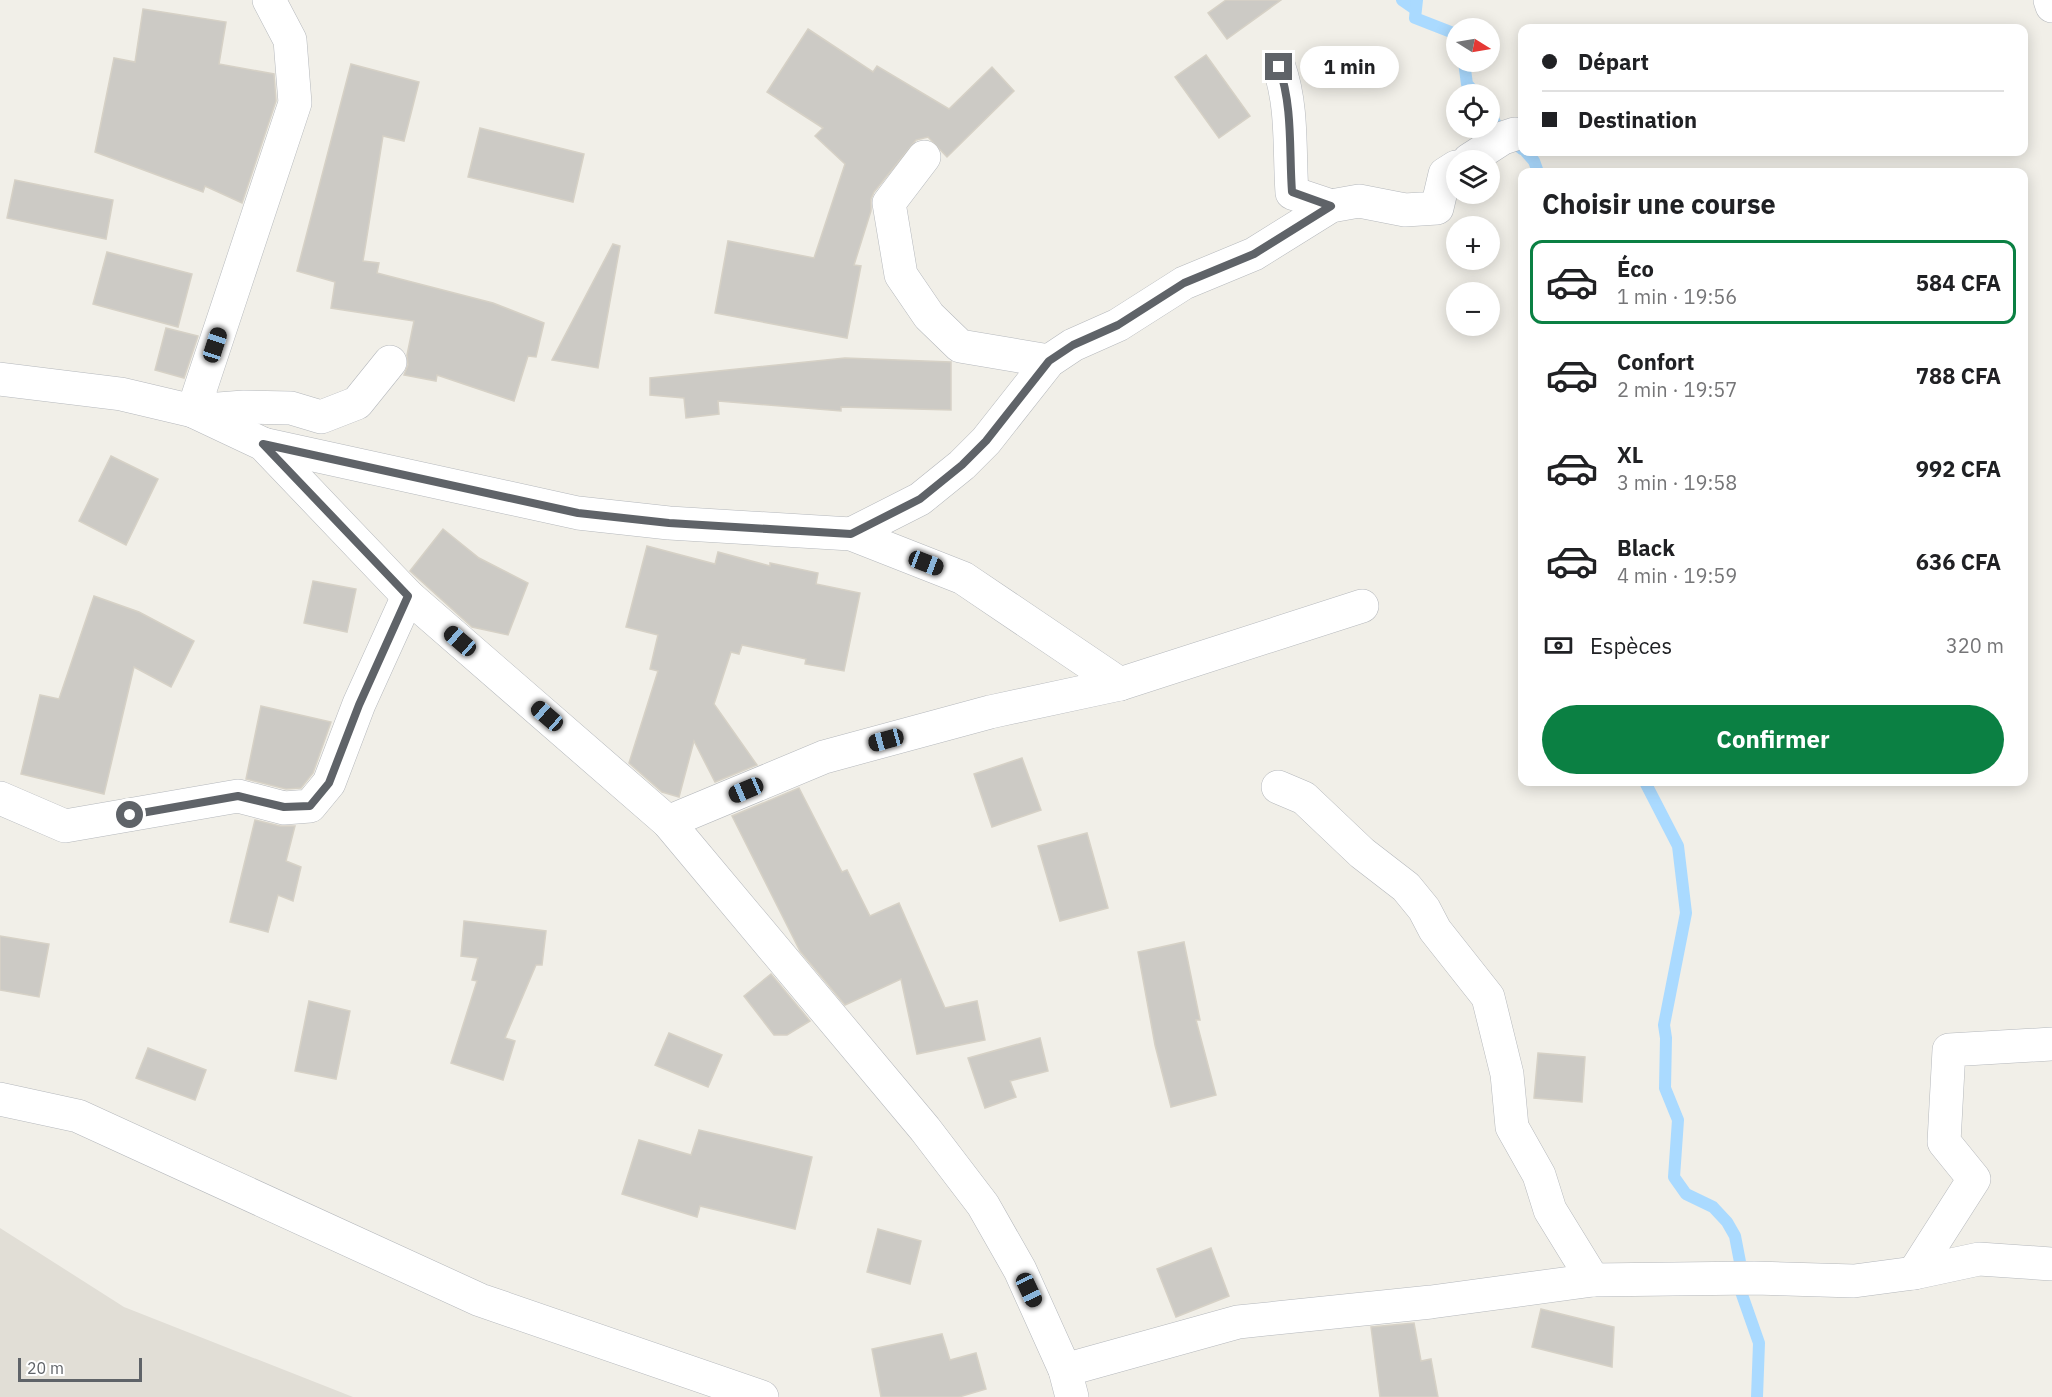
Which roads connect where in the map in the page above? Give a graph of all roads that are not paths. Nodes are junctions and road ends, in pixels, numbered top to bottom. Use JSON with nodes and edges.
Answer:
{"nodes":[{"id":1,"x":269,"y":0,"type":"edge"},
{"id":2,"x":2050,"y":0,"type":"edge"},
{"id":3,"x":2052,"y":6,"type":"edge"},
{"id":4,"x":1279,"y":67,"type":"dead end"},
{"id":5,"x":1515,"y":134,"type":"dead end"},
{"id":6,"x":1484,"y":150,"type":"edge"},
{"id":7,"x":924,"y":157,"type":"dead end"},
{"id":8,"x":1446,"y":173,"type":"edge"},
{"id":9,"x":1331,"y":206,"type":"junction"},
{"id":10,"x":1049,"y":361,"type":"junction"},
{"id":11,"x":390,"y":362,"type":"dead end"},
{"id":12,"x":0,"y":379,"type":"edge"},
{"id":13,"x":193,"y":411,"type":"junction"},
{"id":14,"x":263,"y":444,"type":"junction"},
{"id":15,"x":851,"y":534,"type":"junction"},
{"id":16,"x":408,"y":596,"type":"junction"},
{"id":17,"x":1362,"y":606,"type":"dead end"},
{"id":18,"x":1120,"y":684,"type":"junction"},
{"id":19,"x":1278,"y":787,"type":"dead end"},
{"id":20,"x":0,"y":798,"type":"edge"},
{"id":21,"x":668,"y":822,"type":"junction"},
{"id":22,"x":2052,"y":1044,"type":"edge"},
{"id":23,"x":0,"y":1099,"type":"edge"},
{"id":24,"x":2052,"y":1264,"type":"edge"},
{"id":25,"x":1914,"y":1273,"type":"junction"},
{"id":26,"x":1593,"y":1280,"type":"junction"},
{"id":27,"x":1069,"y":1383,"type":"edge"},
{"id":28,"x":762,"y":1397,"type":"edge"}],
"edges":[{"from":1,"to":13,"type":"street"},
{"from":2,"to":3,"type":"street"},
{"from":4,"to":9,"type":"street"},
{"from":5,"to":6,"type":"street"},
{"from":7,"to":10,"type":"street"},
{"from":8,"to":9,"type":"street"},
{"from":9,"to":10,"type":"street"},
{"from":10,"to":15,"type":"street"},
{"from":11,"to":13,"type":"street"},
{"from":12,"to":13,"type":"street"},
{"from":13,"to":14,"type":"street"},
{"from":14,"to":15,"type":"street"},
{"from":14,"to":16,"type":"street"},
{"from":15,"to":18,"type":"street"},
{"from":16,"to":20,"type":"street"},
{"from":16,"to":21,"type":"street"},
{"from":17,"to":18,"type":"street"},
{"from":18,"to":21,"type":"street"},
{"from":19,"to":26,"type":"street"},
{"from":21,"to":27,"type":"street"},
{"from":22,"to":25,"type":"street"},
{"from":23,"to":28,"type":"street"},
{"from":24,"to":25,"type":"street"},
{"from":25,"to":26,"type":"street"},
{"from":26,"to":27,"type":"street"}]}
